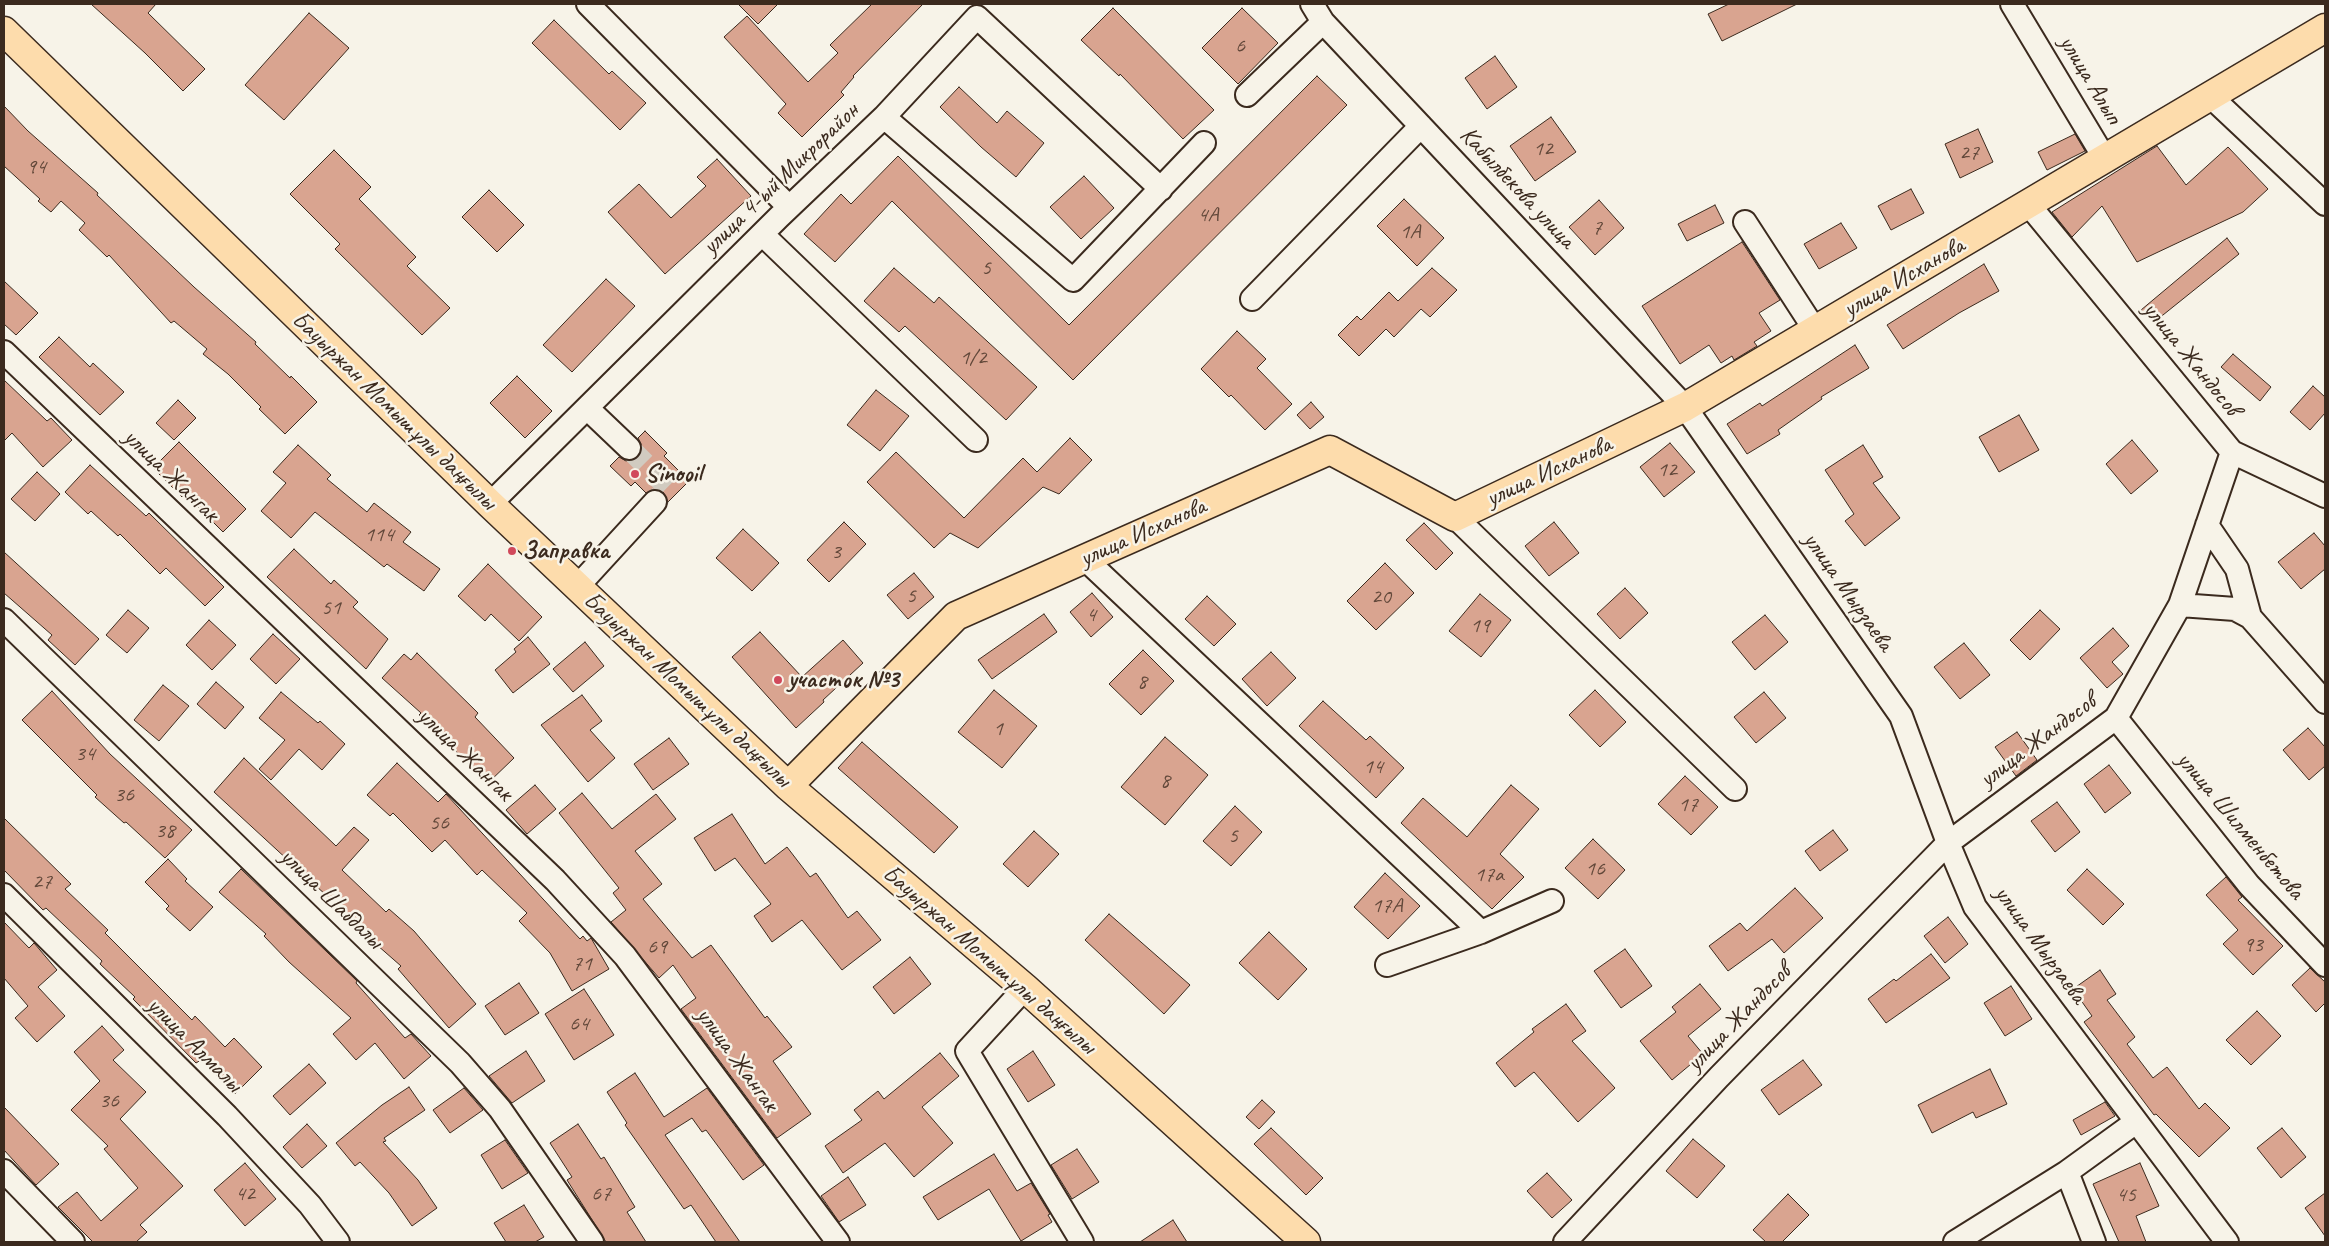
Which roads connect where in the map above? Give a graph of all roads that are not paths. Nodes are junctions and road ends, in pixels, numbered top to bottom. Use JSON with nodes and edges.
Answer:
{"nodes":[{"id":1,"x":588,"y":4,"type":"edge"},
{"id":2,"x":2012,"y":4,"type":"edge"},
{"id":3,"x":1318,"y":13,"type":"edge"},
{"id":4,"x":2325,"y":28,"type":"edge"},
{"id":5,"x":4,"y":31,"type":"edge"},
{"id":6,"x":1247,"y":95,"type":"dead end"},
{"id":7,"x":2209,"y":95,"type":"junction"},
{"id":8,"x":884,"y":117,"type":"junction"},
{"id":9,"x":1421,"y":126,"type":"junction"},
{"id":10,"x":1204,"y":144,"type":"dead end"},
{"id":11,"x":2105,"y":158,"type":"junction"},
{"id":12,"x":1160,"y":189,"type":"junction"},
{"id":13,"x":2029,"y":204,"type":"junction"},
{"id":14,"x":2325,"y":204,"type":"edge"},
{"id":15,"x":790,"y":207,"type":"junction"},
{"id":16,"x":1745,"y":222,"type":"dead end"},
{"id":17,"x":762,"y":234,"type":"junction"},
{"id":18,"x":1252,"y":299,"type":"dead end"},
{"id":19,"x":1815,"y":330,"type":"junction"},
{"id":20,"x":4,"y":352,"type":"edge"},
{"id":21,"x":1685,"y":407,"type":"junction"},
{"id":22,"x":587,"y":408,"type":"junction"},
{"id":23,"x":976,"y":440,"type":"dead end"},
{"id":24,"x":628,"y":448,"type":"tunnel mouth"},
{"id":25,"x":2232,"y":452,"type":"junction"},
{"id":26,"x":2325,"y":496,"type":"edge"},
{"id":27,"x":655,"y":502,"type":"tunnel mouth"},
{"id":28,"x":490,"y":504,"type":"junction"},
{"id":29,"x":1455,"y":517,"type":"junction"},
{"id":30,"x":2206,"y":525,"type":"junction"},
{"id":31,"x":1085,"y":559,"type":"junction"},
{"id":32,"x":578,"y":587,"type":"junction"},
{"id":33,"x":2180,"y":604,"type":"junction"},
{"id":34,"x":2250,"y":617,"type":"junction"},
{"id":35,"x":4,"y":620,"type":"edge"},
{"id":36,"x":2325,"y":702,"type":"edge"},
{"id":37,"x":2116,"y":718,"type":"junction"},
{"id":38,"x":788,"y":786,"type":"junction"},
{"id":39,"x":1735,"y":789,"type":"dead end"},
{"id":40,"x":1948,"y":843,"type":"junction"},
{"id":41,"x":4,"y":895,"type":"edge"},
{"id":42,"x":1552,"y":901,"type":"dead end"},
{"id":43,"x":1481,"y":932,"type":"junction"},
{"id":44,"x":1387,"y":965,"type":"dead end"},
{"id":45,"x":2325,"y":965,"type":"edge"},
{"id":46,"x":1025,"y":988,"type":"junction"},
{"id":47,"x":2136,"y":1122,"type":"junction"},
{"id":48,"x":4,"y":1170,"type":"edge"},
{"id":49,"x":2067,"y":1172,"type":"junction"},
{"id":50,"x":73,"y":1242,"type":"edge"},
{"id":51,"x":338,"y":1242,"type":"edge"},
{"id":52,"x":592,"y":1242,"type":"edge"},
{"id":53,"x":838,"y":1242,"type":"edge"},
{"id":54,"x":1082,"y":1242,"type":"edge"},
{"id":55,"x":1306,"y":1242,"type":"edge"},
{"id":56,"x":1565,"y":1242,"type":"edge"},
{"id":57,"x":1955,"y":1242,"type":"edge"},
{"id":58,"x":2094,"y":1242,"type":"edge"},
{"id":59,"x":2226,"y":1242,"type":"edge"}],
"edges":[{"from":1,"to":15,"type":"street"},
{"from":2,"to":11,"type":"street","name":"улица Алып"},
{"from":3,"to":6,"type":"street"},
{"from":3,"to":9,"type":"street","name":"Кабылбекова улица"},
{"from":4,"to":7,"type":"main road","name":"улица Исханова"},
{"from":5,"to":28,"type":"main road","name":"Бауыржан Момышұлы даңғылы"},
{"from":7,"to":11,"type":"main road","name":"улица Исханова"},
{"from":7,"to":14,"type":"street"},
{"from":8,"to":12,"type":"street","name":"улица 4-ый Микрорайон"},
{"from":8,"to":12,"type":"street"},
{"from":8,"to":15,"type":"street","name":"улица 4-ый Микрорайон"},
{"from":9,"to":18,"type":"street"},
{"from":9,"to":21,"type":"street","name":"Кабылбекова улица"},
{"from":10,"to":12,"type":"street","name":"улица 4-ый Микрорайон"},
{"from":11,"to":13,"type":"main road","name":"улица Исханова"},
{"from":13,"to":19,"type":"main road","name":"улица Исханова"},
{"from":13,"to":25,"type":"street","name":"улица Жандосов"},
{"from":15,"to":17,"type":"street","name":"улица 4-ый Микрорайон"},
{"from":16,"to":19,"type":"street"},
{"from":17,"to":22,"type":"street","name":"улица 4-ый Микрорайон"},
{"from":17,"to":23,"type":"street"},
{"from":19,"to":21,"type":"main road","name":"улица Исханова"},
{"from":20,"to":53,"type":"street","name":"улица Жангак"},
{"from":21,"to":29,"type":"main road","name":"улица Исханова"},
{"from":21,"to":40,"type":"street","name":"улица Мырзаева"},
{"from":22,"to":24,"type":"street"},
{"from":22,"to":28,"type":"street","name":"улица 4-ый Микрорайон"},
{"from":25,"to":26,"type":"street"},
{"from":25,"to":30,"type":"street","name":"улица Жандосов"},
{"from":27,"to":32,"type":"street"},
{"from":28,"to":32,"type":"main road","name":"Бауыржан Момышұлы даңғылы"},
{"from":29,"to":31,"type":"main road","name":"улица Исханова"},
{"from":29,"to":39,"type":"street"},
{"from":30,"to":33,"type":"street","name":"улица Жандосов"},
{"from":30,"to":34,"type":"street"},
{"from":31,"to":38,"type":"main road","name":"улица Исханова"},
{"from":31,"to":43,"type":"street"},
{"from":32,"to":38,"type":"main road","name":"Бауыржан Момышұлы даңғылы"},
{"from":33,"to":34,"type":"street"},
{"from":33,"to":37,"type":"street","name":"улица Жандосов"},
{"from":34,"to":36,"type":"street"},
{"from":35,"to":52,"type":"street","name":"улица Шабдалы"},
{"from":37,"to":40,"type":"street","name":"улица Жандосов"},
{"from":37,"to":45,"type":"street","name":"улица Шилменбетова"},
{"from":38,"to":46,"type":"main road","name":"Бауыржан Момышұлы даңғылы"},
{"from":40,"to":47,"type":"street","name":"улица Мырзаева"},
{"from":40,"to":56,"type":"street","name":"улица Жандосов"},
{"from":41,"to":51,"type":"street","name":"улица Алмалы"},
{"from":42,"to":43,"type":"street"},
{"from":43,"to":44,"type":"street"},
{"from":46,"to":54,"type":"street"},
{"from":46,"to":55,"type":"main road","name":"Бауыржан Момышұлы даңғылы"},
{"from":47,"to":49,"type":"street"},
{"from":47,"to":59,"type":"street","name":"улица Мырзаева"},
{"from":48,"to":50,"type":"street"},
{"from":49,"to":57,"type":"street"},
{"from":49,"to":58,"type":"street"}]}
